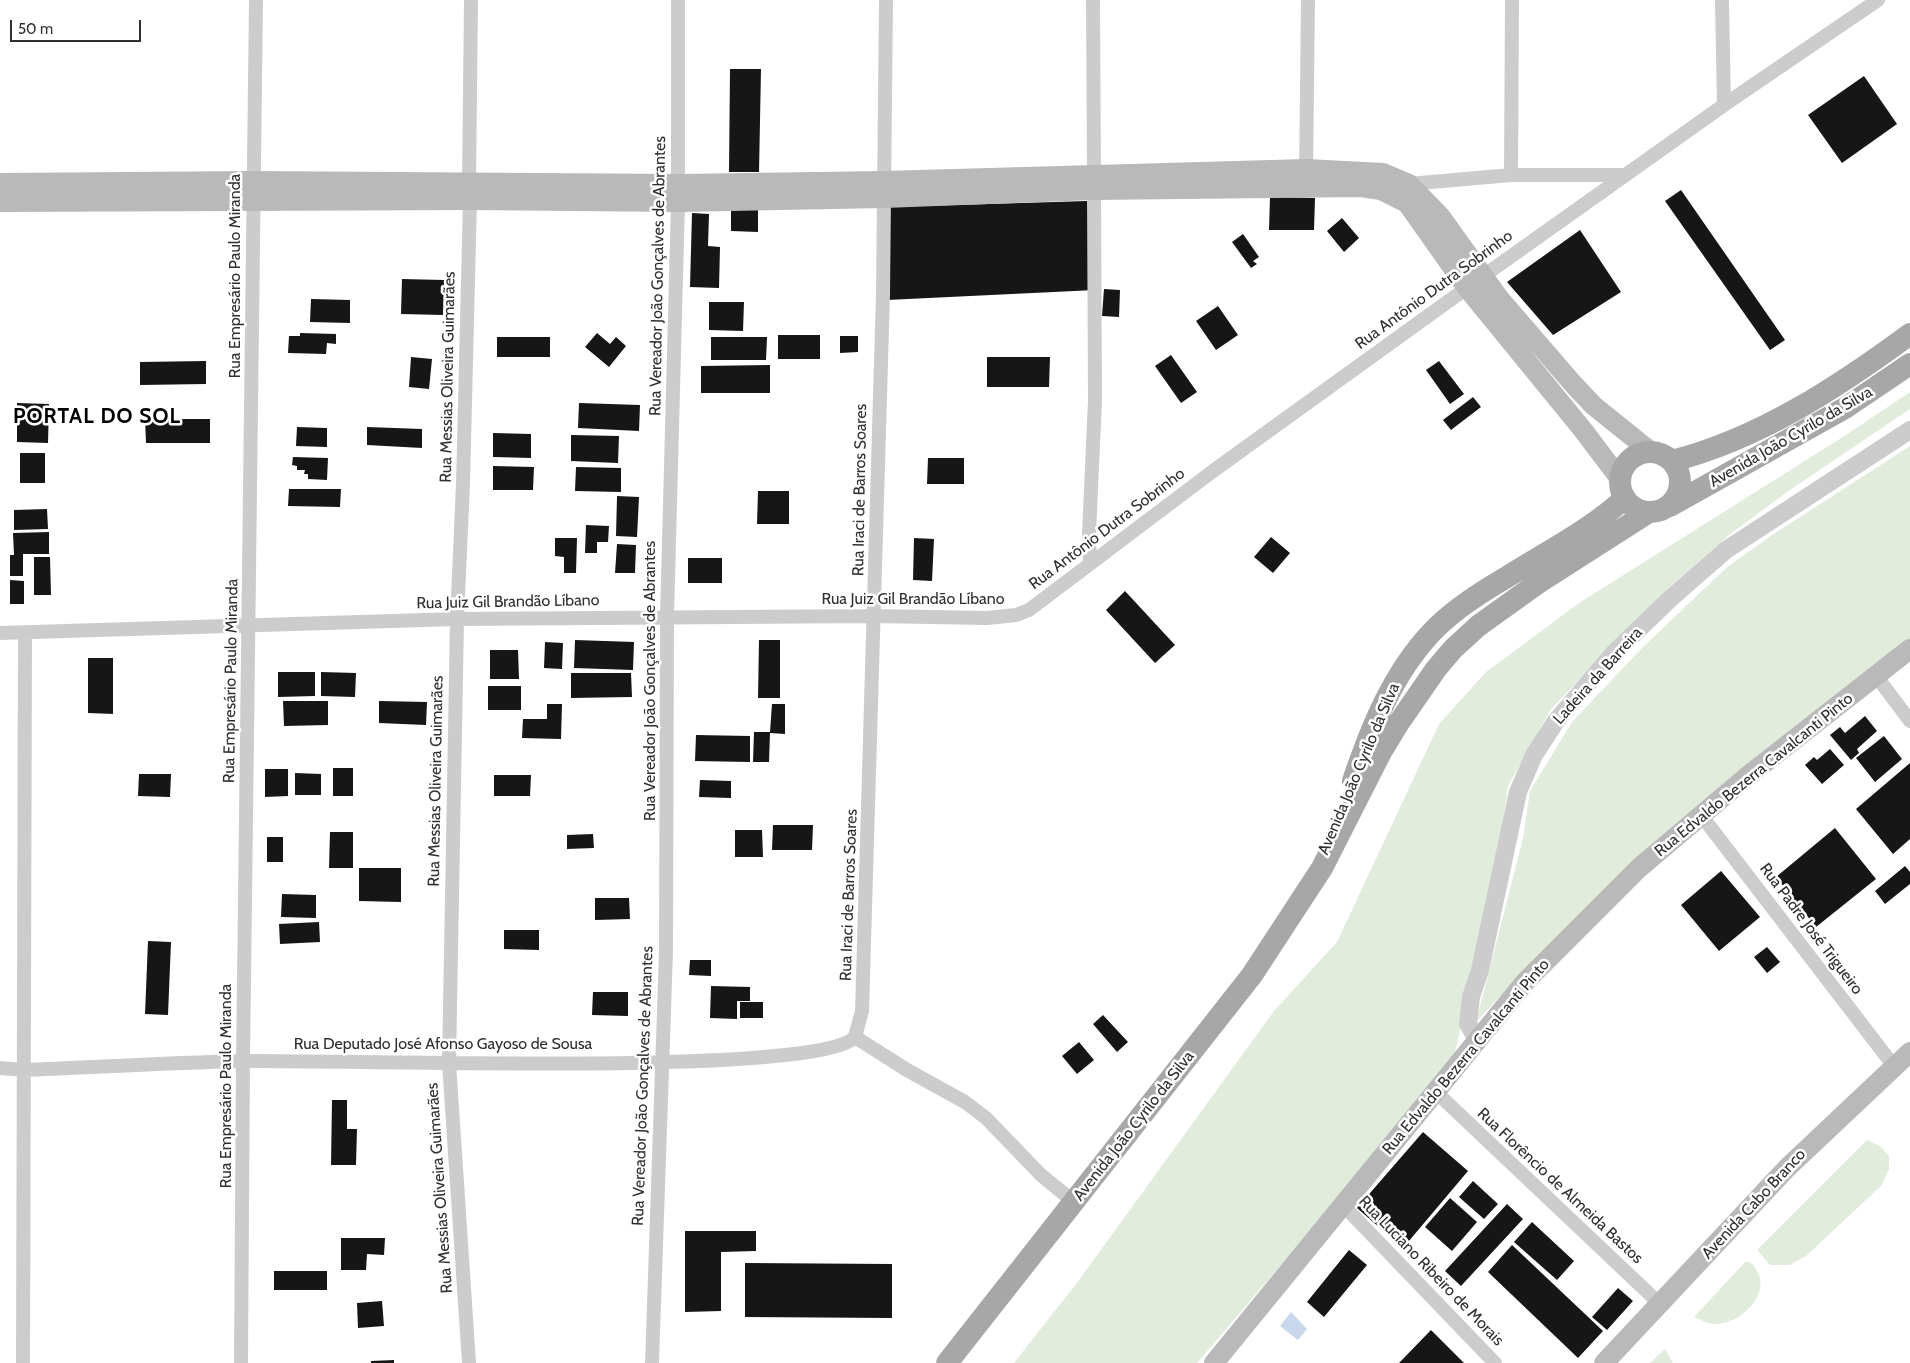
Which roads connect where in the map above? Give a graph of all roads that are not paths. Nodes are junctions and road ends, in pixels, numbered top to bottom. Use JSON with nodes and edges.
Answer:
{"nodes":[{"id":1,"x":256,"y":0,"type":"edge"},
{"id":2,"x":471,"y":0,"type":"edge"},
{"id":3,"x":678,"y":0,"type":"edge"},
{"id":4,"x":886,"y":0,"type":"edge"},
{"id":5,"x":1093,"y":0,"type":"edge"},
{"id":6,"x":1308,"y":0,"type":"edge"},
{"id":7,"x":1512,"y":0,"type":"edge"},
{"id":8,"x":1722,"y":0,"type":"edge"},
{"id":9,"x":1878,"y":0,"type":"edge"},
{"id":10,"x":1724,"y":105,"type":"junction"},
{"id":11,"x":1511,"y":175,"type":"junction"},
{"id":12,"x":1626,"y":175,"type":"junction"},
{"id":13,"x":1306,"y":179,"type":"junction"},
{"id":14,"x":253,"y":181,"type":"junction"},
{"id":15,"x":0,"y":183,"type":"edge"},
{"id":16,"x":1094,"y":183,"type":"junction"},
{"id":17,"x":1409,"y":184,"type":"junction"},
{"id":18,"x":884,"y":190,"type":"junction"},
{"id":19,"x":470,"y":192,"type":"junction"},
{"id":20,"x":678,"y":193,"type":"junction"},
{"id":21,"x":0,"y":202,"type":"edge"},
{"id":22,"x":253,"y":202,"type":"junction"},
{"id":23,"x":1475,"y":282,"type":"junction"},
{"id":24,"x":1910,"y":334,"type":"edge"},
{"id":25,"x":1910,"y":364,"type":"edge"},
{"id":26,"x":1910,"y":430,"type":"edge"},
{"id":27,"x":1650,"y":451,"type":"junction"},
{"id":28,"x":1672,"y":461,"type":"junction"},
{"id":29,"x":1622,"y":489,"type":"junction"},
{"id":30,"x":1659,"y":509,"type":"junction"},
{"id":31,"x":1090,"y":563,"type":"junction"},
{"id":32,"x":874,"y":616,"type":"junction"},
{"id":33,"x":1016,"y":616,"type":"joint"},
{"id":34,"x":667,"y":617,"type":"junction"},
{"id":35,"x":457,"y":619,"type":"junction"},
{"id":36,"x":250,"y":627,"type":"junction"},
{"id":37,"x":0,"y":633,"type":"edge"},
{"id":38,"x":25,"y":634,"type":"junction"},
{"id":39,"x":1910,"y":649,"type":"edge"},
{"id":40,"x":1877,"y":677,"type":"junction"},
{"id":41,"x":1910,"y":721,"type":"edge"},
{"id":42,"x":1701,"y":814,"type":"junction"},
{"id":43,"x":1313,"y":882,"type":"junction"},
{"id":44,"x":855,"y":1037,"type":"junction"},
{"id":45,"x":1478,"y":1040,"type":"junction"},
{"id":46,"x":1910,"y":1052,"type":"edge"},
{"id":47,"x":243,"y":1061,"type":"junction"},
{"id":48,"x":663,"y":1062,"type":"junction"},
{"id":49,"x":449,"y":1063,"type":"junction"},
{"id":50,"x":1893,"y":1065,"type":"junction"},
{"id":51,"x":0,"y":1068,"type":"edge"},
{"id":52,"x":24,"y":1070,"type":"junction"},
{"id":53,"x":1436,"y":1093,"type":"junction"},
{"id":54,"x":1074,"y":1202,"type":"junction"},
{"id":55,"x":1342,"y":1204,"type":"junction"},
{"id":56,"x":1660,"y":1304,"type":"junction"},
{"id":57,"x":24,"y":1363,"type":"edge"},
{"id":58,"x":241,"y":1363,"type":"edge"},
{"id":59,"x":469,"y":1363,"type":"edge"},
{"id":60,"x":652,"y":1363,"type":"edge"},
{"id":61,"x":947,"y":1363,"type":"edge"},
{"id":62,"x":1214,"y":1363,"type":"edge"},
{"id":63,"x":1495,"y":1363,"type":"edge"},
{"id":64,"x":1604,"y":1363,"type":"edge"}],
"edges":[{"from":1,"to":14,"type":"street","name":"Rua Empresário Paulo Miranda"},
{"from":2,"to":19,"type":"street","name":"Rua Messias Oliveira Guimarães"},
{"from":3,"to":20,"type":"street","name":"Rua Vereador João Gonçalves de Abrantes"},
{"from":4,"to":18,"type":"street","name":"Rua Iraci de Barros Soares"},
{"from":5,"to":16,"type":"street"},
{"from":6,"to":13,"type":"street"},
{"from":7,"to":11,"type":"street"},
{"from":8,"to":10,"type":"street"},
{"from":9,"to":10,"type":"street","name":"Rua Antônio Dutra Sobrinho"},
{"from":10,"to":12,"type":"street","name":"Rua Antônio Dutra Sobrinho"},
{"from":11,"to":12,"type":"street"},
{"from":11,"to":17,"type":"street"},
{"from":12,"to":23,"type":"street","name":"Rua Antônio Dutra Sobrinho"},
{"from":13,"to":16,"type":"main road"},
{"from":13,"to":17,"type":"main road"},
{"from":13,"to":23,"type":"main road"},
{"from":14,"to":15,"type":"main road"},
{"from":14,"to":19,"type":"main road"},
{"from":14,"to":22,"type":"street","name":"Rua Empresário Paulo Miranda"},
{"from":16,"to":18,"type":"main road"},
{"from":16,"to":31,"type":"street"},
{"from":17,"to":23,"type":"main road"},
{"from":18,"to":20,"type":"main road"},
{"from":18,"to":32,"type":"street","name":"Rua Iraci de Barros Soares"},
{"from":19,"to":20,"type":"main road"},
{"from":19,"to":22,"type":"main road"},
{"from":19,"to":35,"type":"street","name":"Rua Messias Oliveira Guimarães"},
{"from":20,"to":34,"type":"street","name":"Rua Vereador João Gonçalves de Abrantes"},
{"from":21,"to":22,"type":"main road"},
{"from":22,"to":36,"type":"street","name":"Rua Empresário Paulo Miranda"},
{"from":23,"to":27,"type":"main road"},
{"from":23,"to":29,"type":"main road"},
{"from":23,"to":31,"type":"street","name":"Rua Antônio Dutra Sobrinho"},
{"from":24,"to":28,"type":"main road","name":"Avenida João Cyrilo da Silva"},
{"from":25,"to":30,"type":"main road","name":"Avenida João Cyrilo da Silva"},
{"from":26,"to":45,"type":"street","name":"Ladeira da Barreira"},
{"from":27,"to":28,"type":"main road"},
{"from":27,"to":29,"type":"main road","name":"Avenida João Cyrilo da Silva"},
{"from":28,"to":30,"type":"main road"},
{"from":29,"to":30,"type":"main road"},
{"from":29,"to":43,"type":"main road","name":"Avenida João Cyrilo da Silva"},
{"from":30,"to":43,"type":"main road","name":"Avenida João Cyrilo da Silva"},
{"from":31,"to":33,"type":"street","name":"Rua Antônio Dutra Sobrinho"},
{"from":32,"to":33,"type":"street","name":"Rua Juiz Gil Brandão Líbano"},
{"from":32,"to":34,"type":"street","name":"Rua Juiz Gil Brandão Líbano"},
{"from":32,"to":44,"type":"street","name":"Rua Iraci de Barros Soares"},
{"from":34,"to":35,"type":"street","name":"Rua Juiz Gil Brandão Líbano"},
{"from":34,"to":48,"type":"street","name":"Rua Vereador João Gonçalves de Abrantes"},
{"from":35,"to":36,"type":"street","name":"Rua Juiz Gil Brandão Líbano"},
{"from":35,"to":49,"type":"street","name":"Rua Messias Oliveira Guimarães"},
{"from":36,"to":38,"type":"street","name":"Rua Juiz Gil Brandão Líbano"},
{"from":36,"to":47,"type":"street","name":"Rua Empresário Paulo Miranda"},
{"from":37,"to":38,"type":"street","name":"Rua Juiz Gil Brandão Líbano"},
{"from":38,"to":52,"type":"street"},
{"from":39,"to":40,"type":"main road","name":"Rua Edvaldo Bezerra Cavalcanti Pinto"},
{"from":40,"to":41,"type":"street"},
{"from":40,"to":42,"type":"main road","name":"Rua Edvaldo Bezerra Cavalcanti Pinto"},
{"from":42,"to":45,"type":"main road","name":"Rua Edvaldo Bezerra Cavalcanti Pinto"},
{"from":42,"to":50,"type":"street","name":"Rua Padre José Trigueiro"},
{"from":43,"to":54,"type":"main road","name":"Avenida João Cyrilo da Silva"},
{"from":44,"to":48,"type":"street","name":"Rua Deputado José Afonso Gayoso de Sousa"},
{"from":44,"to":54,"type":"street"},
{"from":45,"to":53,"type":"main road","name":"Rua Edvaldo Bezerra Cavalcanti Pinto"},
{"from":46,"to":50,"type":"main road","name":"Avenida Cabo Branco"},
{"from":47,"to":49,"type":"street","name":"Rua Deputado José Afonso Gayoso de Sousa"},
{"from":47,"to":52,"type":"street","name":"Rua Deputado José Afonso Gayoso de Sousa"},
{"from":47,"to":58,"type":"street","name":"Rua Empresário Paulo Miranda"},
{"from":48,"to":49,"type":"street","name":"Rua Deputado José Afonso Gayoso de Sousa"},
{"from":48,"to":60,"type":"street","name":"Rua Vereador João Gonçalves de Abrantes"},
{"from":49,"to":59,"type":"street","name":"Rua Messias Oliveira Guimarães"},
{"from":50,"to":56,"type":"main road","name":"Avenida Cabo Branco"},
{"from":51,"to":52,"type":"street","name":"Rua Deputado José Afonso Gayoso de Sousa"},
{"from":52,"to":57,"type":"street"},
{"from":53,"to":55,"type":"main road","name":"Rua Edvaldo Bezerra Cavalcanti Pinto"},
{"from":53,"to":56,"type":"street","name":"Rua Florêncio de Almeida Bastos"},
{"from":54,"to":61,"type":"main road","name":"Avenida João Cyrilo da Silva"},
{"from":55,"to":62,"type":"main road","name":"Rua Edvaldo Bezerra Cavalcanti Pinto"},
{"from":55,"to":63,"type":"street","name":"Rua Luciano Ribeiro de Morais"},
{"from":56,"to":64,"type":"main road","name":"Avenida Cabo Branco"}]}
